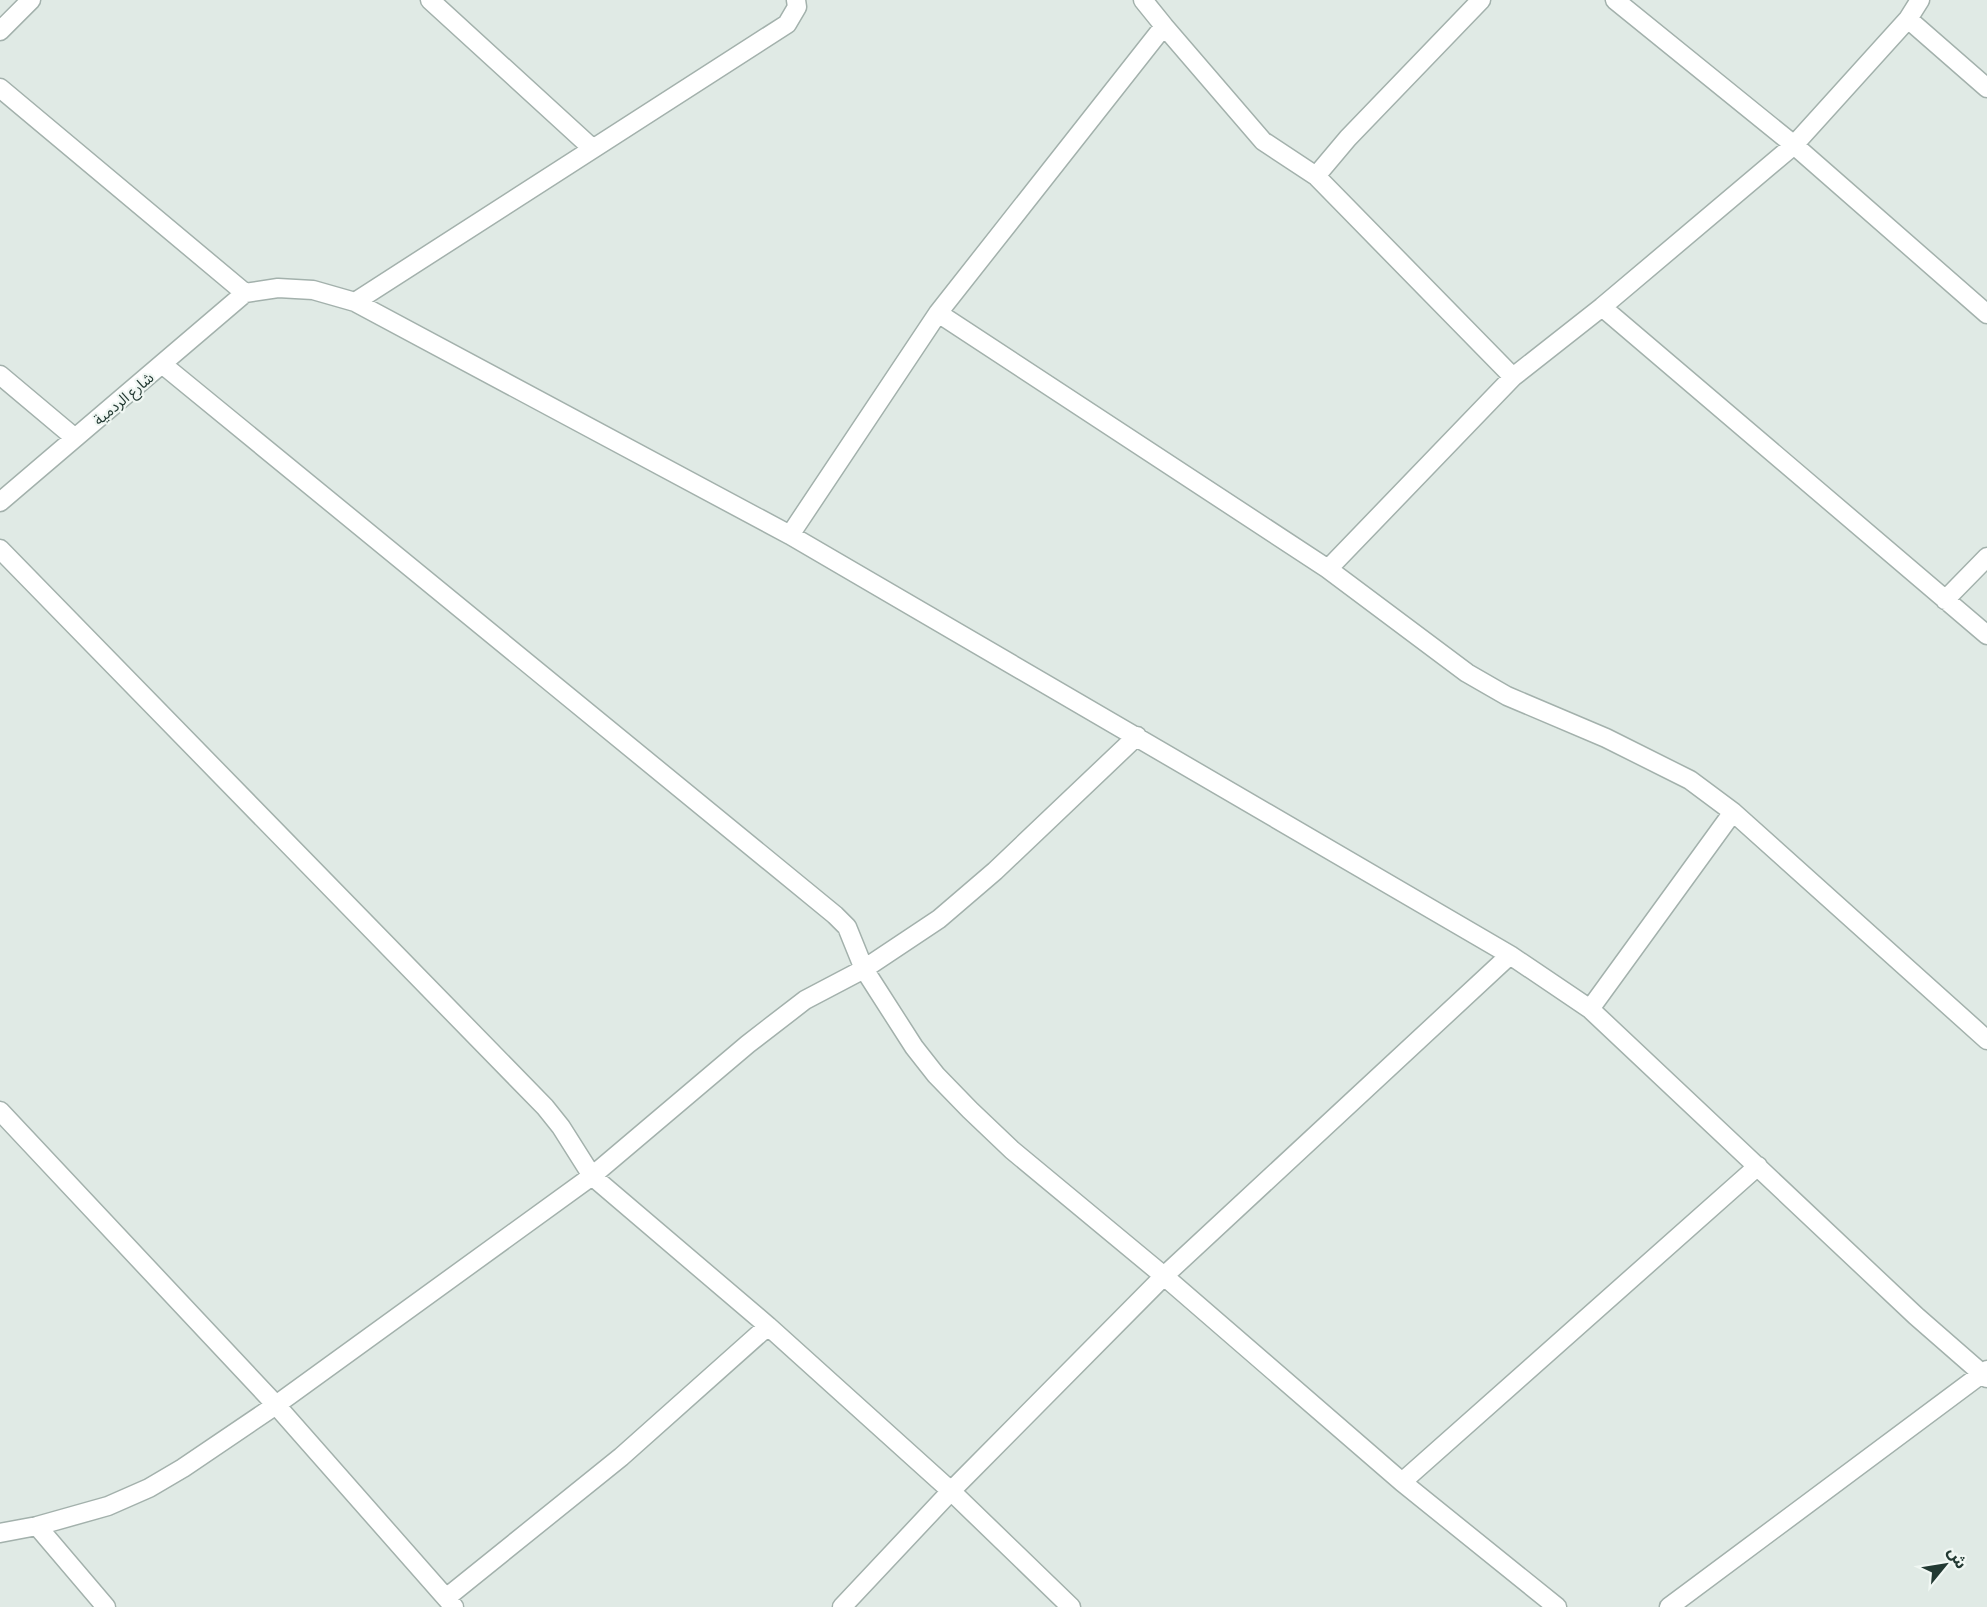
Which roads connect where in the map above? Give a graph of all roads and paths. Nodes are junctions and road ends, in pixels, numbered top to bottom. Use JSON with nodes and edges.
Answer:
{"nodes":[{"id":1,"x":31,"y":0,"type":"edge"},
{"id":2,"x":430,"y":0,"type":"edge"},
{"id":3,"x":796,"y":0,"type":"edge"},
{"id":4,"x":1143,"y":0,"type":"edge"},
{"id":5,"x":1481,"y":0,"type":"edge"},
{"id":6,"x":1615,"y":0,"type":"edge"},
{"id":7,"x":1920,"y":0,"type":"edge"},
{"id":8,"x":1908,"y":19,"type":"junction"},
{"id":9,"x":1164,"y":26,"type":"junction"},
{"id":10,"x":0,"y":31,"type":"edge"},
{"id":11,"x":0,"y":88,"type":"edge"},
{"id":12,"x":1987,"y":88,"type":"edge"},
{"id":13,"x":1794,"y":145,"type":"junction"},
{"id":14,"x":593,"y":149,"type":"junction"},
{"id":15,"x":1316,"y":176,"type":"junction"},
{"id":16,"x":245,"y":293,"type":"junction"},
{"id":17,"x":356,"y":302,"type":"junction"},
{"id":18,"x":1602,"y":307,"type":"junction"},
{"id":19,"x":938,"y":313,"type":"junction"},
{"id":20,"x":1987,"y":314,"type":"edge"},
{"id":21,"x":162,"y":364,"type":"junction"},
{"id":22,"x":0,"y":375,"type":"edge"},
{"id":23,"x":1513,"y":377,"type":"junction"},
{"id":24,"x":75,"y":438,"type":"junction"},
{"id":25,"x":0,"y":502,"type":"edge"},
{"id":26,"x":790,"y":535,"type":"junction"},
{"id":27,"x":0,"y":549,"type":"edge"},
{"id":28,"x":1987,"y":557,"type":"edge"},
{"id":29,"x":1328,"y":569,"type":"junction"},
{"id":30,"x":1945,"y":600,"type":"junction"},
{"id":31,"x":1987,"y":635,"type":"edge"},
{"id":32,"x":1137,"y":736,"type":"junction"},
{"id":33,"x":1733,"y":812,"type":"junction"},
{"id":34,"x":1510,"y":955,"type":"junction"},
{"id":35,"x":864,"y":969,"type":"junction"},
{"id":36,"x":1590,"y":1009,"type":"junction"},
{"id":37,"x":1987,"y":1040,"type":"edge"},
{"id":38,"x":0,"y":1111,"type":"edge"},
{"id":39,"x":1758,"y":1166,"type":"junction"},
{"id":40,"x":592,"y":1176,"type":"junction"},
{"id":41,"x":1164,"y":1276,"type":"junction"},
{"id":42,"x":768,"y":1326,"type":"junction"},
{"id":43,"x":1985,"y":1373,"type":"edge"},
{"id":44,"x":276,"y":1405,"type":"junction"},
{"id":45,"x":1402,"y":1482,"type":"junction"},
{"id":46,"x":951,"y":1491,"type":"junction"},
{"id":47,"x":37,"y":1526,"type":"junction"},
{"id":48,"x":0,"y":1533,"type":"edge"},
{"id":49,"x":450,"y":1602,"type":"edge"},
{"id":50,"x":106,"y":1607,"type":"edge"},
{"id":51,"x":842,"y":1607,"type":"edge"},
{"id":52,"x":1071,"y":1607,"type":"edge"},
{"id":53,"x":1557,"y":1607,"type":"edge"},
{"id":54,"x":1669,"y":1607,"type":"edge"}],
"edges":[{"from":1,"to":10,"type":"street"},
{"from":2,"to":14,"type":"street"},
{"from":3,"to":14,"type":"street"},
{"from":4,"to":9,"type":"street"},
{"from":5,"to":15,"type":"street"},
{"from":6,"to":13,"type":"street"},
{"from":7,"to":8,"type":"street"},
{"from":8,"to":12,"type":"street"},
{"from":8,"to":13,"type":"street"},
{"from":9,"to":15,"type":"street"},
{"from":9,"to":19,"type":"street"},
{"from":11,"to":16,"type":"street"},
{"from":13,"to":18,"type":"street"},
{"from":13,"to":20,"type":"street"},
{"from":14,"to":17,"type":"street"},
{"from":15,"to":23,"type":"street"},
{"from":16,"to":17,"type":"street"},
{"from":16,"to":21,"type":"street","name":"شارع الردمية"},
{"from":17,"to":26,"type":"street"},
{"from":18,"to":23,"type":"street"},
{"from":18,"to":30,"type":"street"},
{"from":19,"to":26,"type":"street"},
{"from":19,"to":29,"type":"street"},
{"from":21,"to":24,"type":"street","name":"شارع الردمية"},
{"from":21,"to":35,"type":"street"},
{"from":22,"to":24,"type":"street"},
{"from":23,"to":29,"type":"street"},
{"from":24,"to":25,"type":"street","name":"شارع الردمية"},
{"from":26,"to":32,"type":"street"},
{"from":27,"to":40,"type":"street"},
{"from":28,"to":30,"type":"street"},
{"from":29,"to":33,"type":"street"},
{"from":30,"to":31,"type":"street"},
{"from":32,"to":34,"type":"street"},
{"from":32,"to":35,"type":"street"},
{"from":33,"to":36,"type":"street"},
{"from":33,"to":37,"type":"street"},
{"from":34,"to":36,"type":"street"},
{"from":34,"to":41,"type":"street"},
{"from":35,"to":40,"type":"street"},
{"from":35,"to":41,"type":"street"},
{"from":36,"to":39,"type":"street"},
{"from":38,"to":44,"type":"street"},
{"from":39,"to":43,"type":"street"},
{"from":39,"to":45,"type":"street"},
{"from":40,"to":42,"type":"street"},
{"from":40,"to":44,"type":"street"},
{"from":41,"to":45,"type":"street"},
{"from":41,"to":46,"type":"street"},
{"from":42,"to":46,"type":"street"},
{"from":42,"to":49,"type":"street"},
{"from":43,"to":54,"type":"street"},
{"from":44,"to":47,"type":"street"},
{"from":44,"to":49,"type":"street"},
{"from":45,"to":53,"type":"street"},
{"from":46,"to":51,"type":"street"},
{"from":46,"to":52,"type":"street"},
{"from":47,"to":48,"type":"street"},
{"from":47,"to":50,"type":"street"}]}
